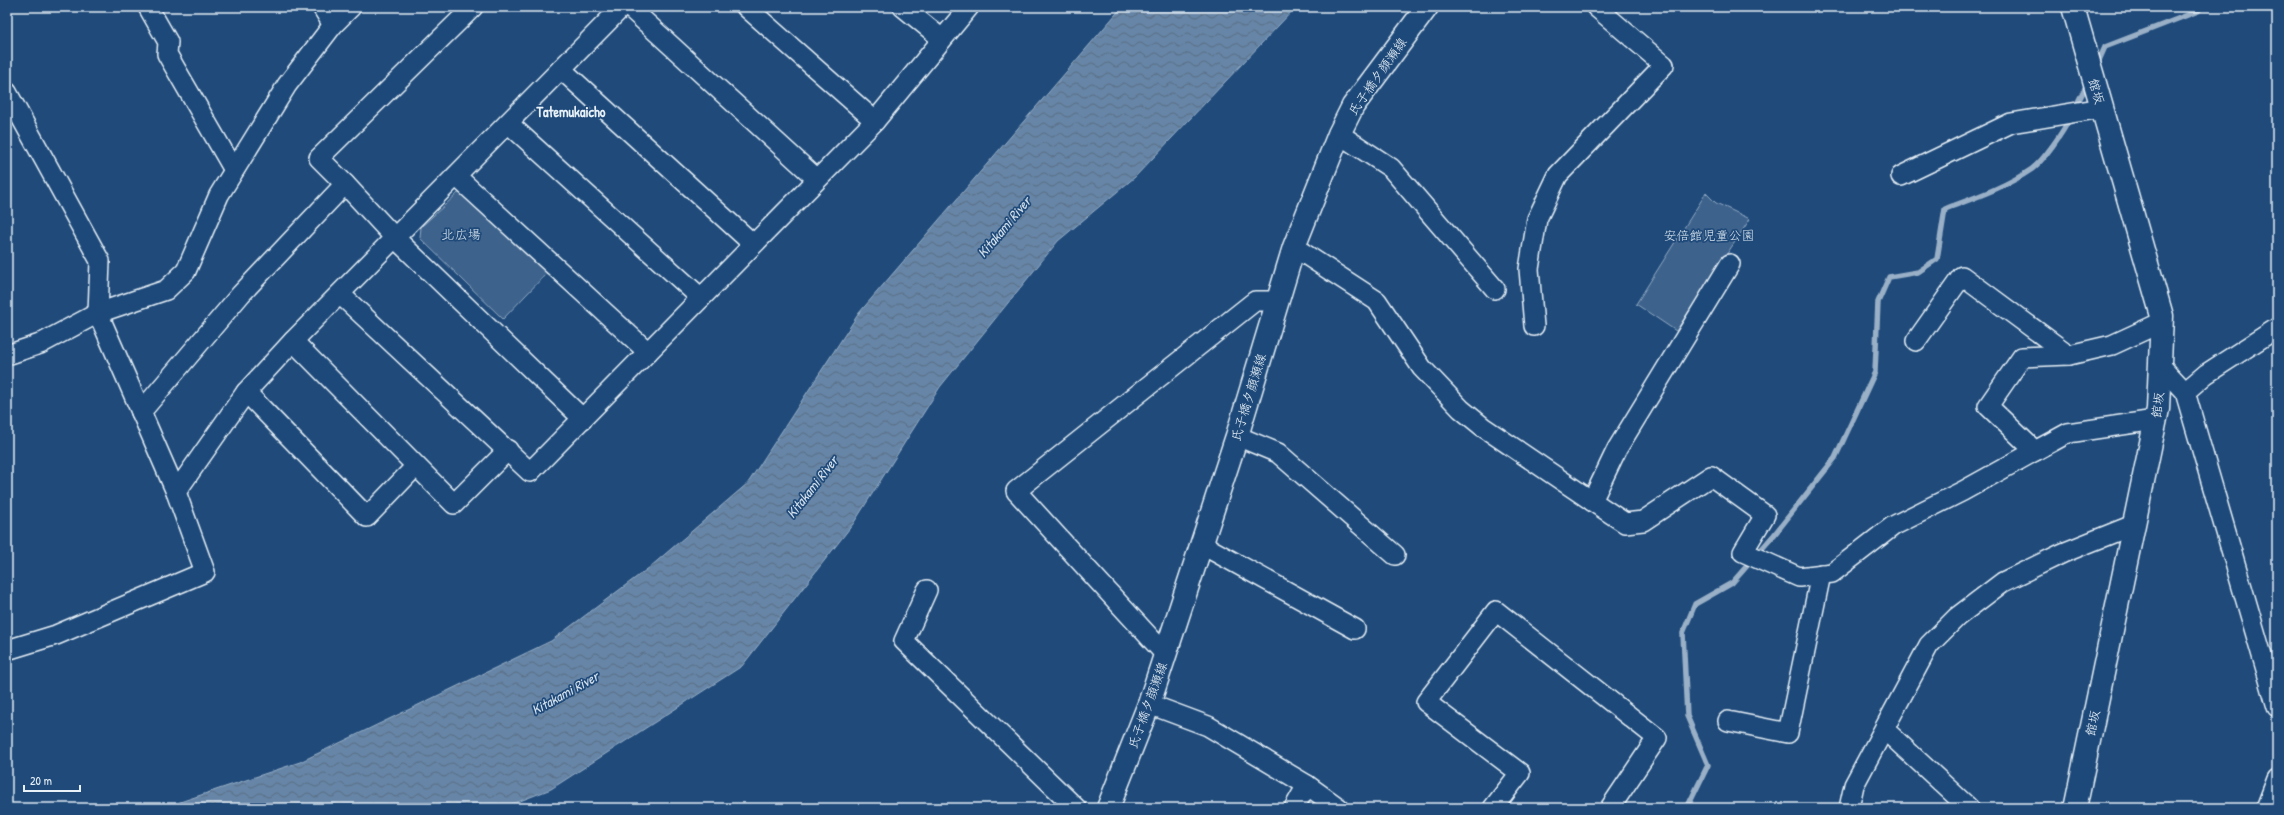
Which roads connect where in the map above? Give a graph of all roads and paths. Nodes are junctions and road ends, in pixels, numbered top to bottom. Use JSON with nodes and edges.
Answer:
{"nodes":[{"id":1,"x":148,"y":7,"type":"edge"},
{"id":2,"x":322,"y":7,"type":"edge"},
{"id":3,"x":351,"y":7,"type":"edge"},
{"id":4,"x":474,"y":7,"type":"edge"},
{"id":5,"x":622,"y":7,"type":"edge"},
{"id":6,"x":629,"y":7,"type":"edge"},
{"id":7,"x":746,"y":7,"type":"edge"},
{"id":8,"x":904,"y":7,"type":"edge"},
{"id":9,"x":969,"y":7,"type":"edge"},
{"id":10,"x":1427,"y":7,"type":"edge"},
{"id":11,"x":1596,"y":7,"type":"edge"},
{"id":12,"x":2073,"y":7,"type":"edge"},
{"id":13,"x":333,"y":25,"type":"junction"},
{"id":14,"x":942,"y":39,"type":"junction"},
{"id":15,"x":561,"y":69,"type":"junction"},
{"id":16,"x":7,"y":92,"type":"edge"},
{"id":17,"x":2099,"y":99,"type":"junction"},
{"id":18,"x":875,"y":121,"type":"junction"},
{"id":19,"x":508,"y":123,"type":"junction"},
{"id":20,"x":1339,"y":134,"type":"junction"},
{"id":21,"x":234,"y":170,"type":"junction"},
{"id":22,"x":456,"y":176,"type":"junction"},
{"id":23,"x":1901,"y":176,"type":"dead end"},
{"id":24,"x":817,"y":179,"type":"junction"},
{"id":25,"x":345,"y":184,"type":"junction"},
{"id":26,"x":395,"y":238,"type":"junction"},
{"id":27,"x":754,"y":244,"type":"junction"},
{"id":28,"x":1294,"y":247,"type":"junction"},
{"id":29,"x":1730,"y":264,"type":"dead end"},
{"id":30,"x":1496,"y":289,"type":"dead end"},
{"id":31,"x":340,"y":294,"type":"junction"},
{"id":32,"x":702,"y":298,"type":"junction"},
{"id":33,"x":1277,"y":301,"type":"junction"},
{"id":34,"x":98,"y":313,"type":"junction"},
{"id":35,"x":2162,"y":322,"type":"junction"},
{"id":36,"x":1534,"y":326,"type":"dead end"},
{"id":37,"x":2277,"y":328,"type":"edge"},
{"id":38,"x":293,"y":341,"type":"junction"},
{"id":39,"x":1916,"y":341,"type":"dead end"},
{"id":40,"x":648,"y":352,"type":"junction"},
{"id":41,"x":7,"y":355,"type":"edge"},
{"id":42,"x":2069,"y":355,"type":"junction"},
{"id":43,"x":2160,"y":365,"type":"junction"},
{"id":44,"x":246,"y":392,"type":"junction"},
{"id":45,"x":2184,"y":392,"type":"junction"},
{"id":46,"x":141,"y":412,"type":"junction"},
{"id":47,"x":583,"y":419,"type":"junction"},
{"id":48,"x":2155,"y":420,"type":"junction"},
{"id":49,"x":1237,"y":436,"type":"junction"},
{"id":50,"x":508,"y":450,"type":"junction"},
{"id":51,"x":2035,"y":451,"type":"junction"},
{"id":52,"x":416,"y":466,"type":"junction"},
{"id":53,"x":176,"y":492,"type":"junction"},
{"id":54,"x":1592,"y":501,"type":"junction"},
{"id":55,"x":2133,"y":525,"type":"junction"},
{"id":56,"x":1201,"y":544,"type":"junction"},
{"id":57,"x":1395,"y":555,"type":"dead end"},
{"id":58,"x":1821,"y":574,"type":"junction"},
{"id":59,"x":927,"y":590,"type":"dead end"},
{"id":60,"x":1355,"y":629,"type":"dead end"},
{"id":61,"x":7,"y":650,"type":"edge"},
{"id":62,"x":1165,"y":654,"type":"junction"},
{"id":63,"x":1149,"y":704,"type":"junction"},
{"id":64,"x":2277,"y":707,"type":"edge"},
{"id":65,"x":1728,"y":721,"type":"dead end"},
{"id":66,"x":1885,"y":730,"type":"junction"},
{"id":67,"x":2277,"y":779,"type":"edge"},
{"id":68,"x":1307,"y":785,"type":"junction"},
{"id":69,"x":1076,"y":808,"type":"edge"},
{"id":70,"x":1108,"y":808,"type":"edge"},
{"id":71,"x":1294,"y":808,"type":"edge"},
{"id":72,"x":1339,"y":808,"type":"edge"},
{"id":73,"x":1493,"y":808,"type":"edge"},
{"id":74,"x":1610,"y":808,"type":"edge"},
{"id":75,"x":1849,"y":808,"type":"edge"},
{"id":76,"x":1969,"y":808,"type":"edge"},
{"id":77,"x":2075,"y":808,"type":"edge"},
{"id":78,"x":2266,"y":808,"type":"edge"}],
"edges":[{"from":1,"to":21,"type":"street"},
{"from":2,"to":13,"type":"street"},
{"from":3,"to":13,"type":"street"},
{"from":4,"to":25,"type":"street"},
{"from":5,"to":15,"type":"street"},
{"from":6,"to":24,"type":"street"},
{"from":7,"to":18,"type":"street"},
{"from":8,"to":14,"type":"street"},
{"from":9,"to":14,"type":"street"},
{"from":10,"to":20,"type":"main road","name":"氏子橋夕顔瀬線"},
{"from":11,"to":36,"type":"street"},
{"from":12,"to":17,"type":"main road","name":"館坂"},
{"from":13,"to":21,"type":"street"},
{"from":14,"to":18,"type":"street"},
{"from":15,"to":19,"type":"street"},
{"from":15,"to":27,"type":"street"},
{"from":16,"to":34,"type":"street"},
{"from":17,"to":23,"type":"street"},
{"from":17,"to":35,"type":"main road","name":"館坂"},
{"from":18,"to":24,"type":"street"},
{"from":19,"to":22,"type":"street"},
{"from":19,"to":32,"type":"street"},
{"from":20,"to":28,"type":"main road","name":"氏子橋夕顔瀬線"},
{"from":20,"to":30,"type":"street"},
{"from":21,"to":34,"type":"street"},
{"from":22,"to":26,"type":"street"},
{"from":22,"to":40,"type":"street"},
{"from":24,"to":27,"type":"street"},
{"from":25,"to":26,"type":"street"},
{"from":25,"to":46,"type":"street"},
{"from":26,"to":31,"type":"street"},
{"from":26,"to":47,"type":"street"},
{"from":27,"to":32,"type":"street"},
{"from":28,"to":33,"type":"main road","name":"氏子橋夕顔瀬線"},
{"from":28,"to":54,"type":"street"},
{"from":29,"to":54,"type":"street"},
{"from":31,"to":38,"type":"street"},
{"from":31,"to":50,"type":"street"},
{"from":32,"to":40,"type":"street"},
{"from":33,"to":49,"type":"main road","name":"氏子橋夕顔瀬線"},
{"from":33,"to":62,"type":"street"},
{"from":34,"to":41,"type":"street"},
{"from":34,"to":46,"type":"street"},
{"from":35,"to":42,"type":"street"},
{"from":35,"to":43,"type":"main road","name":"館坂"},
{"from":37,"to":45,"type":"street"},
{"from":38,"to":44,"type":"street"},
{"from":38,"to":52,"type":"street"},
{"from":39,"to":42,"type":"street"},
{"from":40,"to":47,"type":"street"},
{"from":42,"to":51,"type":"street"},
{"from":43,"to":45,"type":"street"},
{"from":43,"to":48,"type":"main road","name":"館坂"},
{"from":44,"to":52,"type":"street"},
{"from":44,"to":53,"type":"street"},
{"from":45,"to":64,"type":"street"},
{"from":46,"to":53,"type":"street"},
{"from":47,"to":50,"type":"street"},
{"from":48,"to":51,"type":"street"},
{"from":48,"to":55,"type":"main road","name":"館坂"},
{"from":49,"to":56,"type":"main road","name":"氏子橋夕顔瀬線"},
{"from":49,"to":57,"type":"street"},
{"from":50,"to":52,"type":"street"},
{"from":51,"to":58,"type":"street"},
{"from":53,"to":61,"type":"street"},
{"from":54,"to":58,"type":"street"},
{"from":55,"to":66,"type":"street"},
{"from":55,"to":77,"type":"main road","name":"館坂"},
{"from":56,"to":60,"type":"street"},
{"from":56,"to":62,"type":"main road","name":"氏子橋夕顔瀬線"},
{"from":58,"to":65,"type":"street"},
{"from":59,"to":69,"type":"street"},
{"from":62,"to":63,"type":"main road","name":"氏子橋夕顔瀬線"},
{"from":63,"to":68,"type":"street"},
{"from":63,"to":70,"type":"main road","name":"氏子橋夕顔瀬線"},
{"from":66,"to":75,"type":"street"},
{"from":66,"to":76,"type":"street"},
{"from":67,"to":78,"type":"street"},
{"from":68,"to":71,"type":"street"},
{"from":68,"to":72,"type":"street"},
{"from":73,"to":74,"type":"street"}]}
